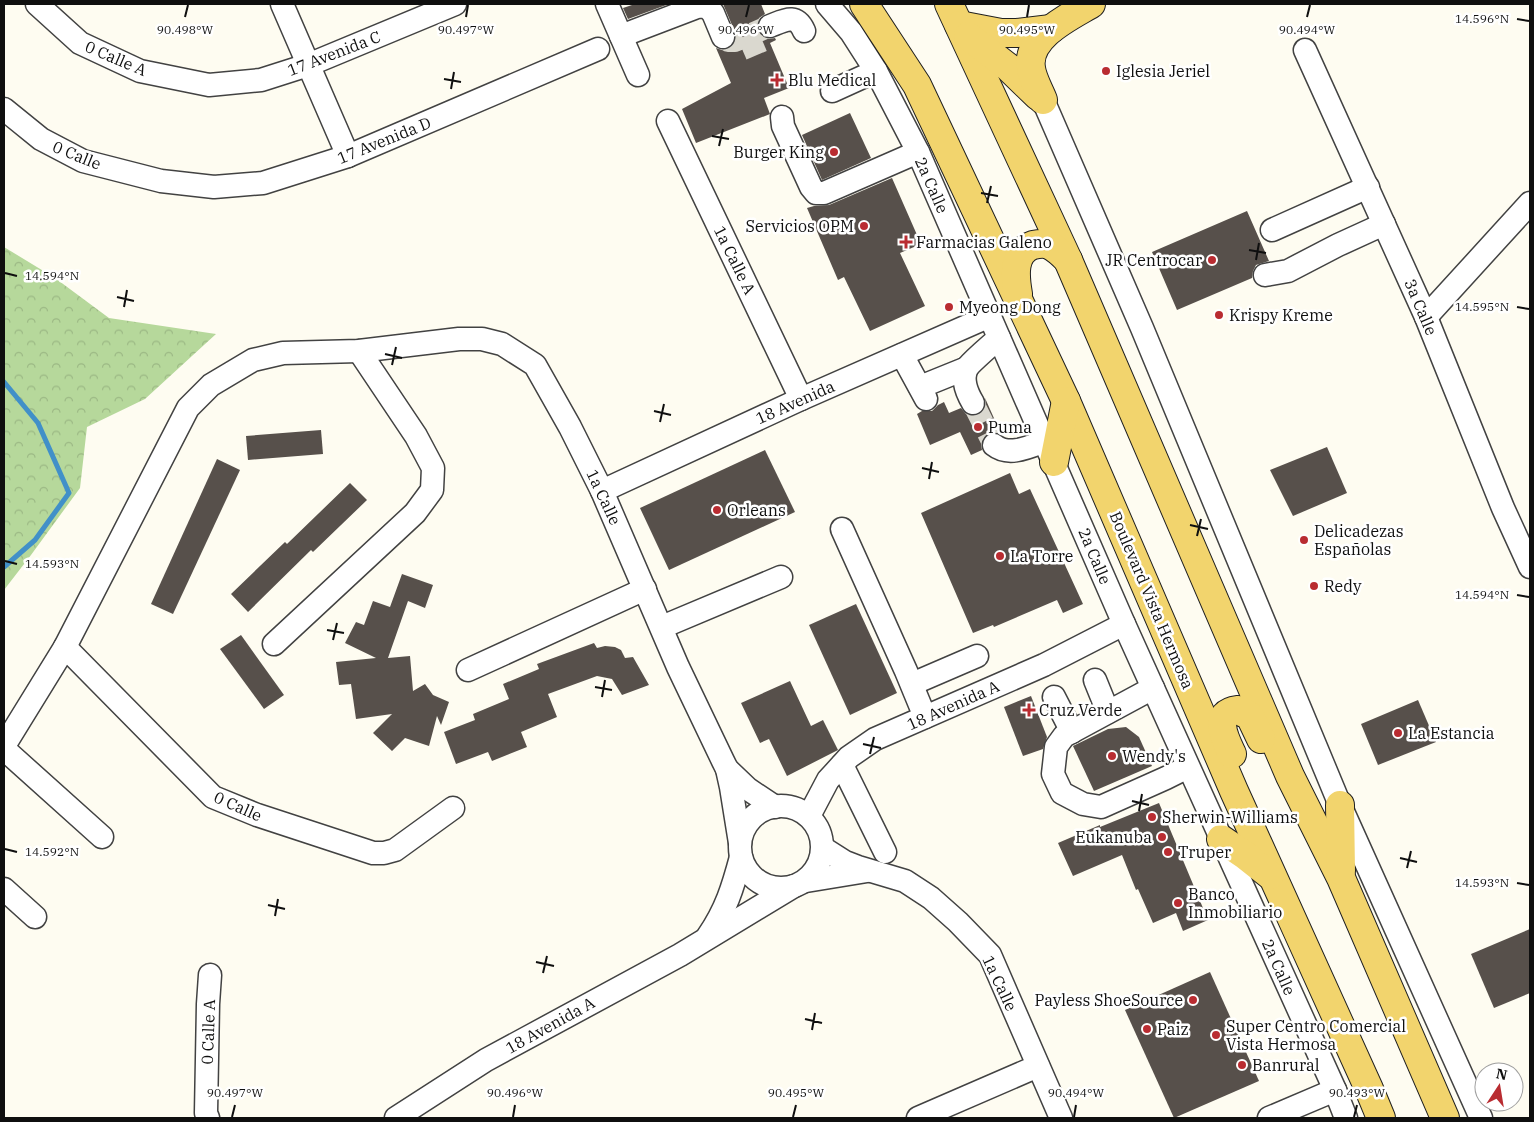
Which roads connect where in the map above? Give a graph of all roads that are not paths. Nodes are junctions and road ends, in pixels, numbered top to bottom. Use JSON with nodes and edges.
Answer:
{"nodes":[{"id":1,"x":37,"y":4,"type":"edge"},
{"id":2,"x":282,"y":4,"type":"edge"},
{"id":3,"x":455,"y":4,"type":"edge"},
{"id":4,"x":607,"y":4,"type":"edge"},
{"id":5,"x":827,"y":4,"type":"edge"},
{"id":6,"x":864,"y":4,"type":"edge"},
{"id":7,"x":1091,"y":4,"type":"edge"},
{"id":8,"x":957,"y":21,"type":"edge"},
{"id":9,"x":770,"y":26,"type":"tunnel mouth"},
{"id":10,"x":1051,"y":29,"type":"junction"},
{"id":11,"x":804,"y":31,"type":"dead end"},
{"id":12,"x":621,"y":36,"type":"junction"},
{"id":13,"x":723,"y":37,"type":"tunnel mouth"},
{"id":14,"x":598,"y":49,"type":"dead end"},
{"id":15,"x":1305,"y":50,"type":"dead end"},
{"id":16,"x":308,"y":65,"type":"junction"},
{"id":17,"x":876,"y":71,"type":"junction"},
{"id":18,"x":638,"y":75,"type":"dead end"},
{"id":19,"x":208,"y":85,"type":"joint"},
{"id":20,"x":832,"y":91,"type":"dead end"},
{"id":21,"x":1043,"y":100,"type":"junction"},
{"id":22,"x":4,"y":109,"type":"edge"},
{"id":23,"x":782,"y":117,"type":"dead end"},
{"id":24,"x":668,"y":121,"type":"dead end"},
{"id":25,"x":918,"y":152,"type":"junction"},
{"id":26,"x":348,"y":156,"type":"junction"},
{"id":27,"x":161,"y":181,"type":"joint"},
{"id":28,"x":1368,"y":187,"type":"junction"},
{"id":29,"x":1530,"y":203,"type":"edge"},
{"id":30,"x":1384,"y":224,"type":"junction"},
{"id":31,"x":1272,"y":230,"type":"dead end"},
{"id":32,"x":1068,"y":260,"type":"junction"},
{"id":33,"x":1265,"y":275,"type":"dead end"},
{"id":34,"x":1018,"y":301,"type":"junction"},
{"id":35,"x":990,"y":316,"type":"junction"},
{"id":36,"x":1426,"y":317,"type":"junction"},
{"id":37,"x":999,"y":338,"type":"junction"},
{"id":38,"x":359,"y":352,"type":"junction"},
{"id":39,"x":902,"y":355,"type":"junction"},
{"id":40,"x":967,"y":368,"type":"junction"},
{"id":41,"x":802,"y":399,"type":"junction"},
{"id":42,"x":1066,"y":401,"type":"junction"},
{"id":43,"x":973,"y":403,"type":"tunnel mouth"},
{"id":44,"x":994,"y":445,"type":"dead end"},
{"id":45,"x":1049,"y":451,"type":"junction"},
{"id":46,"x":602,"y":491,"type":"junction"},
{"id":47,"x":842,"y":529,"type":"dead end"},
{"id":48,"x":1530,"y":567,"type":"edge"},
{"id":49,"x":781,"y":578,"type":"dead end"},
{"id":50,"x":645,"y":589,"type":"junction"},
{"id":51,"x":1124,"y":624,"type":"junction"},
{"id":52,"x":662,"y":627,"type":"junction"},
{"id":53,"x":274,"y":644,"type":"dead end"},
{"id":54,"x":65,"y":647,"type":"junction"},
{"id":55,"x":977,"y":656,"type":"dead end"},
{"id":56,"x":468,"y":670,"type":"dead end"},
{"id":57,"x":1095,"y":680,"type":"dead end"},
{"id":58,"x":912,"y":684,"type":"junction"},
{"id":59,"x":1153,"y":688,"type":"junction"},
{"id":60,"x":1054,"y":697,"type":"dead end"},
{"id":61,"x":1108,"y":712,"type":"junction"},
{"id":62,"x":925,"y":717,"type":"junction"},
{"id":63,"x":1072,"y":732,"type":"junction"},
{"id":64,"x":4,"y":747,"type":"edge"},
{"id":65,"x":842,"y":765,"type":"junction"},
{"id":66,"x":1188,"y":767,"type":"junction"},
{"id":67,"x":727,"y":769,"type":"junction"},
{"id":68,"x":1234,"y":791,"type":"junction"},
{"id":69,"x":1340,"y":805,"type":"junction"},
{"id":70,"x":775,"y":806,"type":"junction"},
{"id":71,"x":453,"y":808,"type":"dead end"},
{"id":72,"x":809,"y":816,"type":"junction"},
{"id":73,"x":1311,"y":819,"type":"junction"},
{"id":74,"x":102,"y":837,"type":"dead end"},
{"id":75,"x":1221,"y":839,"type":"junction"},
{"id":76,"x":823,"y":848,"type":"junction"},
{"id":77,"x":741,"y":850,"type":"junction"},
{"id":78,"x":885,"y":852,"type":"dead end"},
{"id":79,"x":870,"y":870,"type":"junction"},
{"id":80,"x":1341,"y":878,"type":"junction"},
{"id":81,"x":800,"y":883,"type":"junction"},
{"id":82,"x":1278,"y":886,"type":"junction"},
{"id":83,"x":4,"y":889,"type":"edge"},
{"id":84,"x":35,"y":918,"type":"dead end"},
{"id":85,"x":708,"y":937,"type":"junction"},
{"id":86,"x":210,"y":975,"type":"dead end"},
{"id":87,"x":1038,"y":1066,"type":"junction"},
{"id":88,"x":1369,"y":1089,"type":"junction"},
{"id":89,"x":1335,"y":1090,"type":"junction"},
{"id":90,"x":208,"y":1118,"type":"edge"},
{"id":91,"x":396,"y":1118,"type":"edge"},
{"id":92,"x":918,"y":1118,"type":"edge"},
{"id":93,"x":1061,"y":1118,"type":"edge"},
{"id":94,"x":1269,"y":1118,"type":"edge"},
{"id":95,"x":1346,"y":1118,"type":"edge"},
{"id":96,"x":1381,"y":1118,"type":"edge"},
{"id":97,"x":1397,"y":1118,"type":"edge"},
{"id":98,"x":1446,"y":1118,"type":"edge"},
{"id":99,"x":1481,"y":1118,"type":"edge"}],
"edges":[{"from":1,"to":19,"type":"street","name":"0 Calle A"},
{"from":2,"to":16,"type":"street"},
{"from":3,"to":16,"type":"street","name":"17 Avenida C"},
{"from":4,"to":12,"type":"street"},
{"from":5,"to":17,"type":"street","name":"2a Calle"},
{"from":6,"to":34,"type":"main road","name":"Boulevard Vista Hermosa"},
{"from":7,"to":10,"type":"main road"},
{"from":8,"to":10,"type":"main road"},
{"from":8,"to":21,"type":"main road"},
{"from":8,"to":32,"type":"main road"},
{"from":9,"to":11,"type":"street"},
{"from":10,"to":21,"type":"main road"},
{"from":12,"to":13,"type":"street"},
{"from":12,"to":18,"type":"street"},
{"from":14,"to":26,"type":"street","name":"17 Avenida D"},
{"from":15,"to":28,"type":"street","name":"3a Calle"},
{"from":16,"to":19,"type":"street","name":"17 Avenida C"},
{"from":16,"to":26,"type":"street"},
{"from":17,"to":20,"type":"street"},
{"from":17,"to":25,"type":"street","name":"2a Calle"},
{"from":21,"to":69,"type":"street"},
{"from":22,"to":27,"type":"street","name":"0 Calle"},
{"from":23,"to":25,"type":"street"},
{"from":24,"to":41,"type":"street","name":"1a Calle A"},
{"from":25,"to":35,"type":"street","name":"2a Calle"},
{"from":26,"to":27,"type":"street","name":"17 Avenida D"},
{"from":28,"to":30,"type":"street","name":"3a Calle"},
{"from":28,"to":31,"type":"street"},
{"from":29,"to":36,"type":"street"},
{"from":30,"to":33,"type":"street"},
{"from":30,"to":36,"type":"street","name":"3a Calle"},
{"from":32,"to":34,"type":"main road"},
{"from":32,"to":73,"type":"main road"},
{"from":34,"to":42,"type":"main road","name":"Boulevard Vista Hermosa"},
{"from":35,"to":37,"type":"street","name":"2a Calle"},
{"from":35,"to":39,"type":"street","name":"18 Avenida"},
{"from":36,"to":48,"type":"street","name":"3a Calle"},
{"from":37,"to":40,"type":"street"},
{"from":37,"to":45,"type":"street","name":"2a Calle"},
{"from":38,"to":46,"type":"street","name":"1a Calle"},
{"from":38,"to":53,"type":"street"},
{"from":38,"to":54,"type":"street","name":"1a Calle"},
{"from":39,"to":40,"type":"street"},
{"from":39,"to":41,"type":"street","name":"18 Avenida"},
{"from":40,"to":43,"type":"street"},
{"from":41,"to":46,"type":"street","name":"18 Avenida"},
{"from":42,"to":45,"type":"main road"},
{"from":42,"to":68,"type":"main road","name":"Boulevard Vista Hermosa"},
{"from":44,"to":45,"type":"street"},
{"from":45,"to":51,"type":"street","name":"2a Calle"},
{"from":46,"to":50,"type":"street","name":"1a Calle"},
{"from":47,"to":58,"type":"street"},
{"from":49,"to":52,"type":"street"},
{"from":50,"to":52,"type":"street","name":"1a Calle"},
{"from":50,"to":56,"type":"street"},
{"from":51,"to":59,"type":"street","name":"2a Calle"},
{"from":51,"to":62,"type":"street","name":"18 Avenida A"},
{"from":52,"to":67,"type":"street","name":"1a Calle"},
{"from":54,"to":64,"type":"street","name":"1a Calle"},
{"from":54,"to":71,"type":"street","name":"0 Calle"},
{"from":55,"to":58,"type":"street"},
{"from":57,"to":61,"type":"street"},
{"from":58,"to":62,"type":"street"},
{"from":59,"to":61,"type":"street"},
{"from":59,"to":66,"type":"street","name":"2a Calle"},
{"from":60,"to":63,"type":"street"},
{"from":61,"to":63,"type":"street"},
{"from":62,"to":65,"type":"street","name":"18 Avenida A"},
{"from":63,"to":66,"type":"street"},
{"from":64,"to":74,"type":"street"},
{"from":65,"to":72,"type":"street","name":"18 Avenida A"},
{"from":65,"to":78,"type":"street"},
{"from":66,"to":75,"type":"street","name":"2a Calle"},
{"from":67,"to":70,"type":"street","name":"1a Calle"},
{"from":67,"to":77,"type":"street","name":"1a Calle"},
{"from":68,"to":73,"type":"main road"},
{"from":68,"to":82,"type":"main road","name":"Boulevard Vista Hermosa"},
{"from":69,"to":80,"type":"main road"},
{"from":69,"to":99,"type":"street"},
{"from":70,"to":72,"type":"street"},
{"from":70,"to":77,"type":"street"},
{"from":72,"to":76,"type":"street"},
{"from":73,"to":80,"type":"main road"},
{"from":75,"to":82,"type":"main road"},
{"from":75,"to":89,"type":"street","name":"2a Calle"},
{"from":76,"to":79,"type":"street","name":"1a Calle"},
{"from":76,"to":81,"type":"street"},
{"from":77,"to":81,"type":"street"},
{"from":77,"to":85,"type":"street","name":"18 Avenida A"},
{"from":79,"to":81,"type":"street","name":"1a Calle"},
{"from":79,"to":87,"type":"street","name":"1a Calle"},
{"from":80,"to":98,"type":"main road"},
{"from":81,"to":85,"type":"street","name":"18 Avenida A"},
{"from":82,"to":88,"type":"main road","name":"Boulevard Vista Hermosa"},
{"from":83,"to":84,"type":"street"},
{"from":85,"to":91,"type":"street","name":"18 Avenida A"},
{"from":86,"to":90,"type":"street","name":"0 Calle A"},
{"from":87,"to":92,"type":"street"},
{"from":87,"to":93,"type":"street","name":"1a Calle"},
{"from":88,"to":96,"type":"main road","name":"Boulevard Vista Hermosa"},
{"from":88,"to":97,"type":"main road"},
{"from":89,"to":94,"type":"street"},
{"from":89,"to":95,"type":"street","name":"2a Calle"}]}
